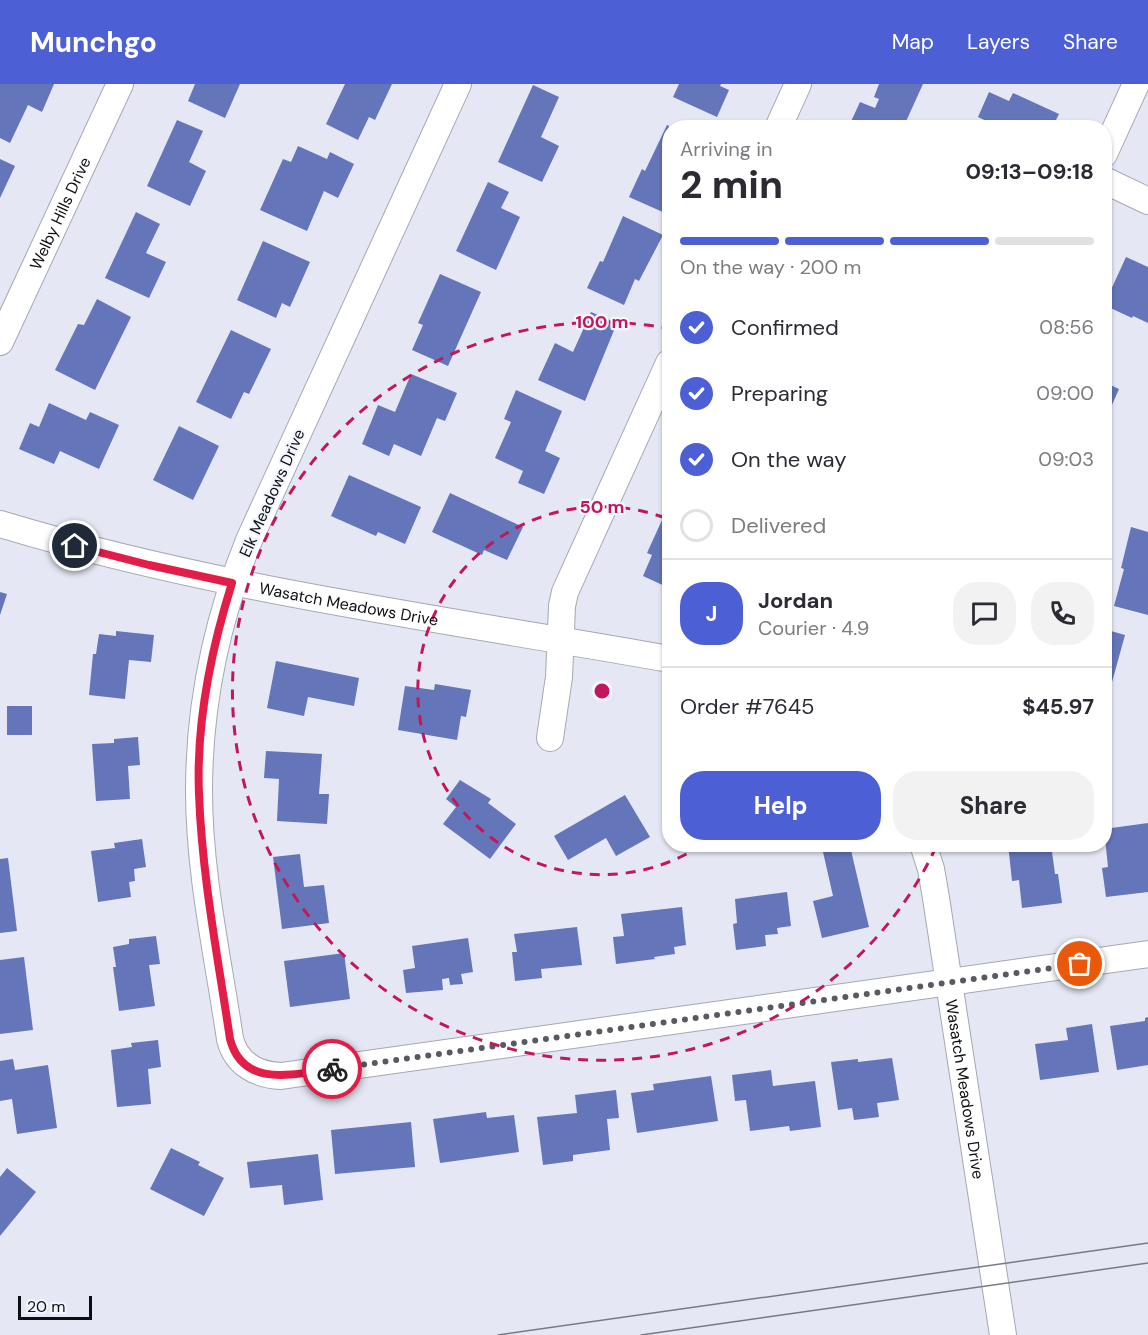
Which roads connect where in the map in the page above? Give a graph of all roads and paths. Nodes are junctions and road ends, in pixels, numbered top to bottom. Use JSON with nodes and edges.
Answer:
{"nodes":[{"id":1,"x":120,"y":84,"type":"edge"},
{"id":2,"x":458,"y":84,"type":"edge"},
{"id":3,"x":798,"y":84,"type":"edge"},
{"id":4,"x":1136,"y":84,"type":"edge"},
{"id":5,"x":782,"y":120,"type":"edge"},
{"id":6,"x":1112,"y":136,"type":"edge"},
{"id":7,"x":1112,"y":184,"type":"edge"},
{"id":8,"x":1148,"y":201,"type":"edge"},
{"id":9,"x":0,"y":342,"type":"edge"},
{"id":10,"x":662,"y":378,"type":"edge"},
{"id":11,"x":0,"y":524,"type":"edge"},
{"id":12,"x":232,"y":583,"type":"junction"},
{"id":13,"x":561,"y":640,"type":"junction"},
{"id":14,"x":662,"y":658,"type":"edge"},
{"id":15,"x":550,"y":738,"type":"dead end"},
{"id":16,"x":926,"y":852,"type":"edge"},
{"id":17,"x":1148,"y":954,"type":"edge"},
{"id":18,"x":950,"y":982,"type":"junction"},
{"id":19,"x":1003,"y":1335,"type":"edge"}],
"edges":[{"from":1,"to":9,"type":"street","name":"Welby Hills Drive"},
{"from":2,"to":12,"type":"street","name":"Elk Meadows Drive"},
{"from":3,"to":5,"type":"street"},
{"from":4,"to":6,"type":"street"},
{"from":7,"to":8,"type":"street"},
{"from":10,"to":13,"type":"street"},
{"from":11,"to":12,"type":"street","name":"Wasatch Meadows Drive"},
{"from":12,"to":13,"type":"street","name":"Wasatch Meadows Drive"},
{"from":12,"to":18,"type":"street","name":"Elk Meadows Drive"},
{"from":13,"to":14,"type":"street","name":"Wasatch Meadows Drive"},
{"from":13,"to":15,"type":"street"},
{"from":16,"to":18,"type":"street","name":"Wasatch Meadows Drive"},
{"from":17,"to":18,"type":"street"},
{"from":18,"to":19,"type":"street","name":"Wasatch Meadows Drive"}]}
